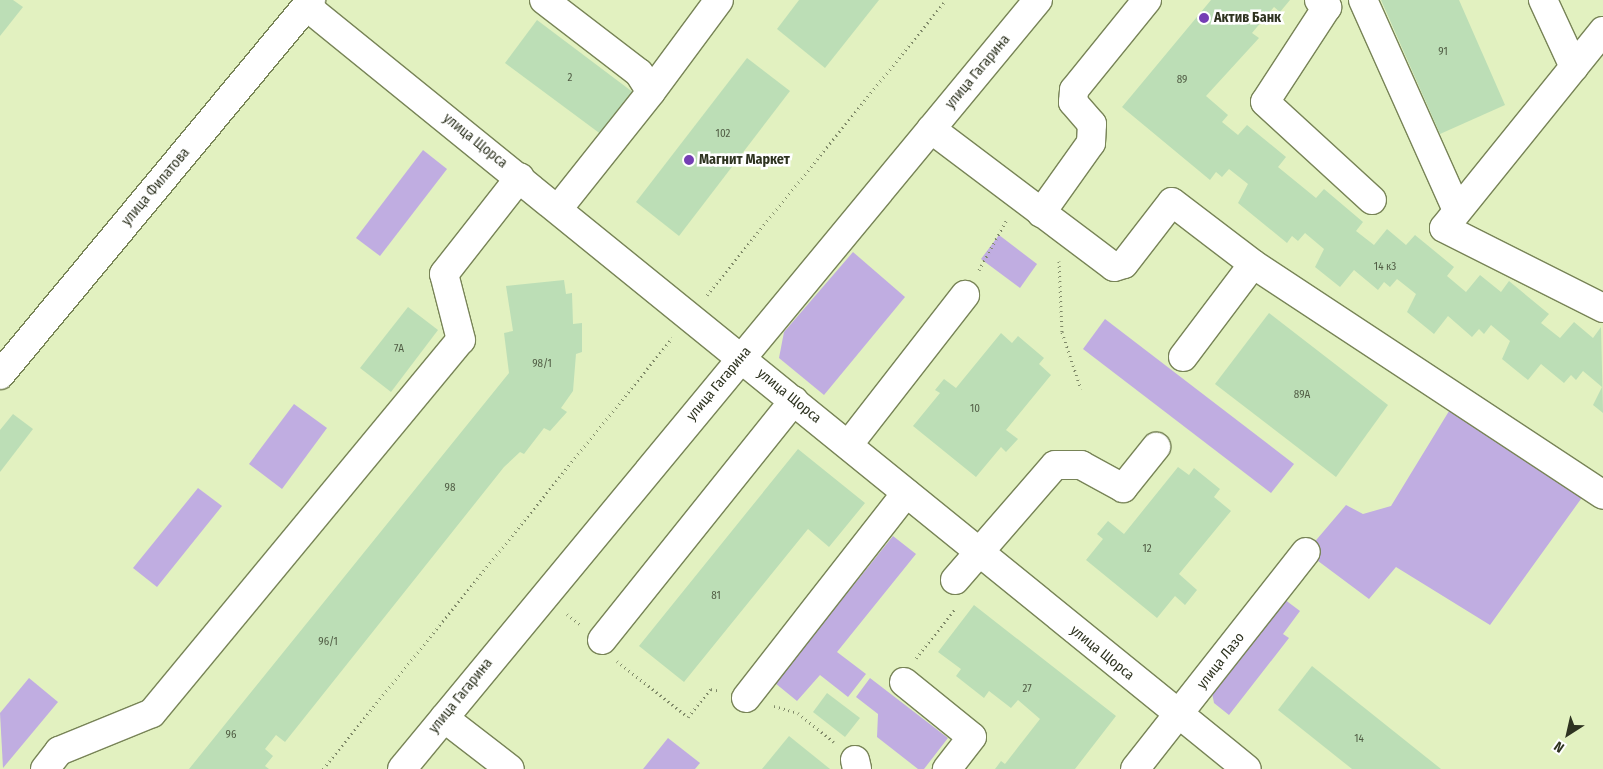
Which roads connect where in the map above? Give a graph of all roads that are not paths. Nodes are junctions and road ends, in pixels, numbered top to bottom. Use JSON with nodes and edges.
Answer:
{"nodes":[{"id":1,"x":544,"y":0,"type":"edge"},
{"id":2,"x":719,"y":0,"type":"edge"},
{"id":3,"x":1038,"y":0,"type":"edge"},
{"id":4,"x":1147,"y":0,"type":"edge"},
{"id":5,"x":1319,"y":0,"type":"edge"},
{"id":6,"x":1363,"y":0,"type":"edge"},
{"id":7,"x":1543,"y":0,"type":"edge"},
{"id":8,"x":309,"y":3,"type":"edge"},
{"id":9,"x":1603,"y":31,"type":"edge"},
{"id":10,"x":1574,"y":67,"type":"junction"},
{"id":11,"x":651,"y":92,"type":"junction"},
{"id":12,"x":931,"y":129,"type":"junction"},
{"id":13,"x":520,"y":177,"type":"junction"},
{"id":14,"x":1372,"y":200,"type":"dead end"},
{"id":15,"x":558,"y":209,"type":"junction"},
{"id":16,"x":1456,"y":210,"type":"junction"},
{"id":17,"x":1049,"y":219,"type":"junction"},
{"id":18,"x":1253,"y":264,"type":"junction"},
{"id":19,"x":965,"y":295,"type":"road end"},
{"id":20,"x":1603,"y":308,"type":"edge"},
{"id":21,"x":741,"y":356,"type":"junction"},
{"id":22,"x":1183,"y":357,"type":"dead end"},
{"id":23,"x":0,"y":375,"type":"edge"},
{"id":24,"x":794,"y":400,"type":"junction"},
{"id":25,"x":849,"y":444,"type":"junction"},
{"id":26,"x":1156,"y":446,"type":"dead end"},
{"id":27,"x":906,"y":493,"type":"junction"},
{"id":28,"x":1603,"y":495,"type":"edge"},
{"id":29,"x":978,"y":551,"type":"junction"},
{"id":30,"x":1306,"y":552,"type":"dead end"},
{"id":31,"x":957,"y":592,"type":"road end"},
{"id":32,"x":602,"y":640,"type":"road end"},
{"id":33,"x":908,"y":672,"type":"road end"},
{"id":34,"x":746,"y":698,"type":"road end"},
{"id":35,"x":1178,"y":716,"type":"junction"},
{"id":36,"x":444,"y":718,"type":"junction"},
{"id":37,"x":45,"y":769,"type":"edge"},
{"id":38,"x":402,"y":769,"type":"edge"},
{"id":39,"x":510,"y":769,"type":"edge"},
{"id":40,"x":946,"y":769,"type":"edge"},
{"id":41,"x":1135,"y":769,"type":"edge"},
{"id":42,"x":1247,"y":769,"type":"edge"}],
"edges":[{"from":1,"to":11,"type":"main road"},
{"from":2,"to":11,"type":"main road"},
{"from":3,"to":12,"type":"main road","name":"улица Гагарина"},
{"from":4,"to":17,"type":"main road"},
{"from":5,"to":14,"type":"main road"},
{"from":6,"to":16,"type":"main road"},
{"from":7,"to":10,"type":"main road"},
{"from":8,"to":13,"type":"main road","name":"улица Щорса"},
{"from":8,"to":23,"type":"main road","name":"улица Филатова"},
{"from":9,"to":10,"type":"main road"},
{"from":10,"to":16,"type":"main road"},
{"from":11,"to":15,"type":"main road"},
{"from":12,"to":17,"type":"main road"},
{"from":12,"to":21,"type":"main road","name":"улица Гагарина"},
{"from":13,"to":15,"type":"main road","name":"улица Щорса"},
{"from":13,"to":37,"type":"main road"},
{"from":15,"to":21,"type":"main road","name":"улица Щорса"},
{"from":16,"to":20,"type":"main road"},
{"from":17,"to":18,"type":"main road"},
{"from":18,"to":22,"type":"main road"},
{"from":18,"to":28,"type":"main road"},
{"from":19,"to":25,"type":"main road"},
{"from":21,"to":24,"type":"main road","name":"улица Щорса"},
{"from":21,"to":36,"type":"main road","name":"улица Гагарина"},
{"from":24,"to":25,"type":"main road","name":"улица Щорса"},
{"from":24,"to":32,"type":"main road"},
{"from":25,"to":27,"type":"main road","name":"улица Щорса"},
{"from":26,"to":29,"type":"main road"},
{"from":27,"to":29,"type":"main road","name":"улица Щорса"},
{"from":27,"to":34,"type":"main road"},
{"from":29,"to":31,"type":"main road"},
{"from":29,"to":35,"type":"main road","name":"улица Щорса"},
{"from":30,"to":35,"type":"main road","name":"улица Лазо"},
{"from":33,"to":40,"type":"main road"},
{"from":35,"to":41,"type":"main road","name":"улица Лазо"},
{"from":35,"to":42,"type":"main road","name":"улица Щорса"},
{"from":36,"to":38,"type":"main road","name":"улица Гагарина"},
{"from":36,"to":39,"type":"main road"}]}
